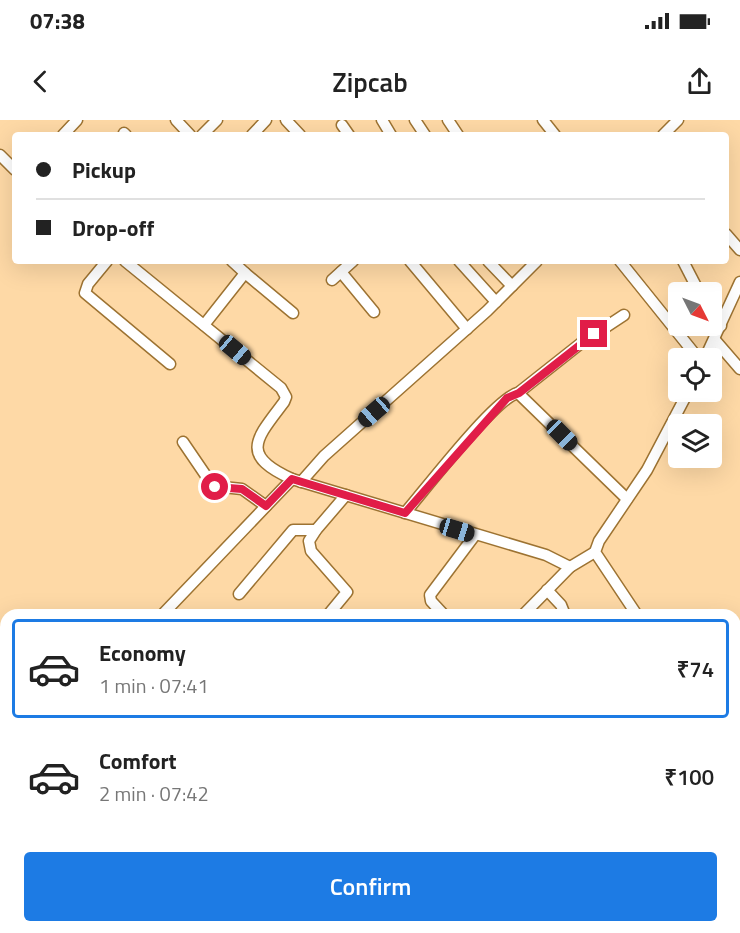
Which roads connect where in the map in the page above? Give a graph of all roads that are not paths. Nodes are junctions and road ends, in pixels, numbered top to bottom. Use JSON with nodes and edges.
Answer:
{"nodes":[{"id":1,"x":77,"y":120,"type":"edge"},
{"id":2,"x":176,"y":120,"type":"edge"},
{"id":3,"x":217,"y":120,"type":"edge"},
{"id":4,"x":266,"y":120,"type":"edge"},
{"id":5,"x":286,"y":120,"type":"edge"},
{"id":6,"x":543,"y":120,"type":"edge"},
{"id":7,"x":678,"y":120,"type":"edge"},
{"id":8,"x":342,"y":125,"type":"dead end"},
{"id":9,"x":66,"y":132,"type":"edge"},
{"id":10,"x":187,"y":132,"type":"edge"},
{"id":11,"x":205,"y":132,"type":"edge"},
{"id":12,"x":255,"y":132,"type":"edge"},
{"id":13,"x":297,"y":132,"type":"edge"},
{"id":14,"x":347,"y":132,"type":"edge"},
{"id":15,"x":553,"y":132,"type":"edge"},
{"id":16,"x":666,"y":132,"type":"edge"},
{"id":17,"x":0,"y":155,"type":"edge"},
{"id":18,"x":12,"y":167,"type":"edge"},
{"id":19,"x":729,"y":237,"type":"edge"},
{"id":20,"x":740,"y":250,"type":"edge"},
{"id":21,"x":105,"y":264,"type":"edge"},
{"id":22,"x":129,"y":264,"type":"edge"},
{"id":23,"x":234,"y":264,"type":"edge"},
{"id":24,"x":413,"y":264,"type":"edge"},
{"id":25,"x":462,"y":264,"type":"edge"},
{"id":26,"x":491,"y":264,"type":"edge"},
{"id":27,"x":531,"y":264,"type":"edge"},
{"id":28,"x":622,"y":264,"type":"edge"},
{"id":29,"x":685,"y":264,"type":"edge"},
{"id":30,"x":346,"y":265,"type":"edge"},
{"id":31,"x":245,"y":273,"type":"junction"},
{"id":32,"x":332,"y":280,"type":"dead end"},
{"id":33,"x":694,"y":282,"type":"edge"},
{"id":34,"x":740,"y":282,"type":"edge"},
{"id":35,"x":512,"y":286,"type":"junction"},
{"id":36,"x":496,"y":302,"type":"junction"},
{"id":37,"x":374,"y":312,"type":"dead end"},
{"id":38,"x":293,"y":313,"type":"dead end"},
{"id":39,"x":624,"y":315,"type":"dead end"},
{"id":40,"x":722,"y":324,"type":"edge"},
{"id":41,"x":204,"y":325,"type":"junction"},
{"id":42,"x":467,"y":329,"type":"junction"},
{"id":43,"x":717,"y":336,"type":"edge"},
{"id":44,"x":715,"y":340,"type":"junction"},
{"id":45,"x":690,"y":348,"type":"edge"},
{"id":46,"x":711,"y":348,"type":"edge"},
{"id":47,"x":170,"y":364,"type":"dead end"},
{"id":48,"x":740,"y":369,"type":"edge"},
{"id":49,"x":519,"y":393,"type":"junction"},
{"id":50,"x":683,"y":402,"type":"edge"},
{"id":51,"x":183,"y":442,"type":"dead end"},
{"id":52,"x":296,"y":480,"type":"junction"},
{"id":53,"x":346,"y":495,"type":"junction"},
{"id":54,"x":627,"y":499,"type":"junction"},
{"id":55,"x":266,"y":506,"type":"junction"},
{"id":56,"x":405,"y":513,"type":"junction"},
{"id":57,"x":316,"y":530,"type":"junction"},
{"id":58,"x":475,"y":535,"type":"junction"},
{"id":59,"x":595,"y":552,"type":"junction"},
{"id":60,"x":570,"y":567,"type":"junction"},
{"id":61,"x":548,"y":590,"type":"junction"},
{"id":62,"x":239,"y":594,"type":"dead end"},
{"id":63,"x":168,"y":609,"type":"edge"},
{"id":64,"x":333,"y":609,"type":"edge"},
{"id":65,"x":438,"y":609,"type":"edge"},
{"id":66,"x":529,"y":609,"type":"edge"},
{"id":67,"x":563,"y":609,"type":"edge"},
{"id":68,"x":633,"y":609,"type":"edge"}],
"edges":[{"from":1,"to":9,"type":"street"},
{"from":2,"to":10,"type":"street"},
{"from":3,"to":11,"type":"street"},
{"from":4,"to":12,"type":"street"},
{"from":5,"to":13,"type":"street"},
{"from":6,"to":15,"type":"street"},
{"from":7,"to":16,"type":"street"},
{"from":8,"to":14,"type":"street"},
{"from":17,"to":18,"type":"street"},
{"from":19,"to":20,"type":"street"},
{"from":21,"to":47,"type":"street"},
{"from":22,"to":41,"type":"street"},
{"from":23,"to":31,"type":"street"},
{"from":24,"to":42,"type":"street"},
{"from":25,"to":36,"type":"street"},
{"from":26,"to":35,"type":"street"},
{"from":27,"to":35,"type":"street"},
{"from":28,"to":45,"type":"street"},
{"from":29,"to":33,"type":"street"},
{"from":30,"to":32,"type":"street"},
{"from":30,"to":37,"type":"street"},
{"from":31,"to":38,"type":"street"},
{"from":31,"to":41,"type":"street"},
{"from":34,"to":40,"type":"street"},
{"from":35,"to":36,"type":"street"},
{"from":36,"to":42,"type":"street"},
{"from":39,"to":49,"type":"street"},
{"from":41,"to":52,"type":"street"},
{"from":42,"to":52,"type":"street"},
{"from":43,"to":44,"type":"street"},
{"from":44,"to":46,"type":"street"},
{"from":44,"to":48,"type":"street"},
{"from":49,"to":54,"type":"street"},
{"from":49,"to":56,"type":"street"},
{"from":50,"to":54,"type":"street"},
{"from":51,"to":55,"type":"street"},
{"from":52,"to":53,"type":"street"},
{"from":52,"to":55,"type":"street"},
{"from":53,"to":56,"type":"street"},
{"from":53,"to":57,"type":"street"},
{"from":54,"to":59,"type":"street"},
{"from":55,"to":63,"type":"street"},
{"from":56,"to":58,"type":"street"},
{"from":57,"to":62,"type":"street"},
{"from":57,"to":64,"type":"street"},
{"from":58,"to":60,"type":"street"},
{"from":58,"to":65,"type":"street"},
{"from":59,"to":60,"type":"street"},
{"from":59,"to":68,"type":"street"},
{"from":60,"to":61,"type":"street"},
{"from":61,"to":66,"type":"street"},
{"from":61,"to":67,"type":"street"}]}
